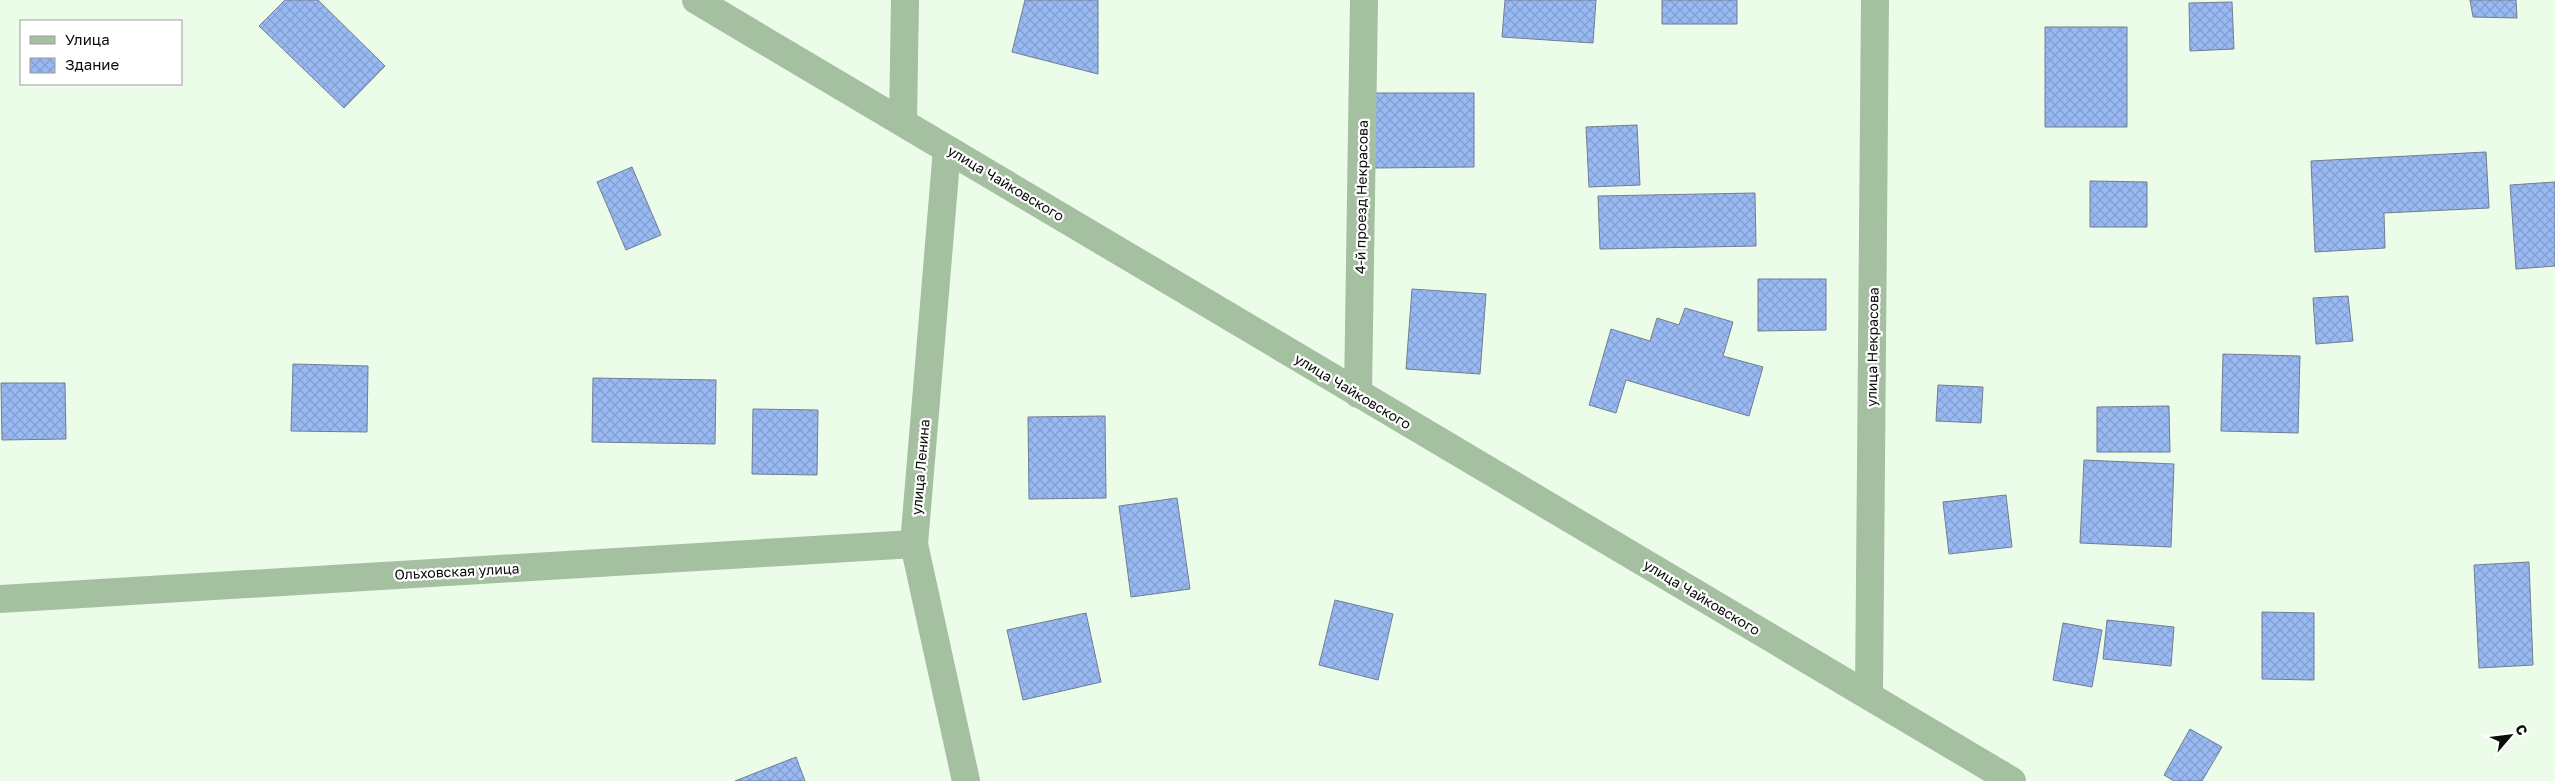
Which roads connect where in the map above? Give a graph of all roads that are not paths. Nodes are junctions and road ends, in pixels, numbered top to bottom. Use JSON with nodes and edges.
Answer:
{"nodes":[{"id":1,"x":696,"y":0,"type":"edge"},
{"id":2,"x":904,"y":0,"type":"edge"},
{"id":3,"x":1364,"y":0,"type":"edge"},
{"id":4,"x":1876,"y":0,"type":"edge"},
{"id":5,"x":904,"y":122,"type":"junction"},
{"id":6,"x":947,"y":148,"type":"junction"},
{"id":7,"x":1358,"y":394,"type":"junction"},
{"id":8,"x":914,"y":544,"type":"junction"},
{"id":9,"x":0,"y":598,"type":"edge"},
{"id":10,"x":1869,"y":695,"type":"junction"},
{"id":11,"x":966,"y":781,"type":"edge"},
{"id":12,"x":2012,"y":781,"type":"edge"}],
"edges":[{"from":1,"to":5,"type":"street","name":"улица Чайковского"},
{"from":2,"to":5,"type":"street"},
{"from":3,"to":7,"type":"street","name":"4-й проезд Некрасова"},
{"from":4,"to":10,"type":"street","name":"улица Некрасова"},
{"from":5,"to":6,"type":"street","name":"улица Чайковского"},
{"from":6,"to":7,"type":"street","name":"улица Чайковского"},
{"from":6,"to":8,"type":"street","name":"улица Ленина"},
{"from":7,"to":10,"type":"street","name":"улица Чайковского"},
{"from":8,"to":9,"type":"street","name":"Ольховская улица"},
{"from":8,"to":11,"type":"street","name":"улица Ленина"},
{"from":10,"to":12,"type":"street","name":"улица Чайковского"}]}
